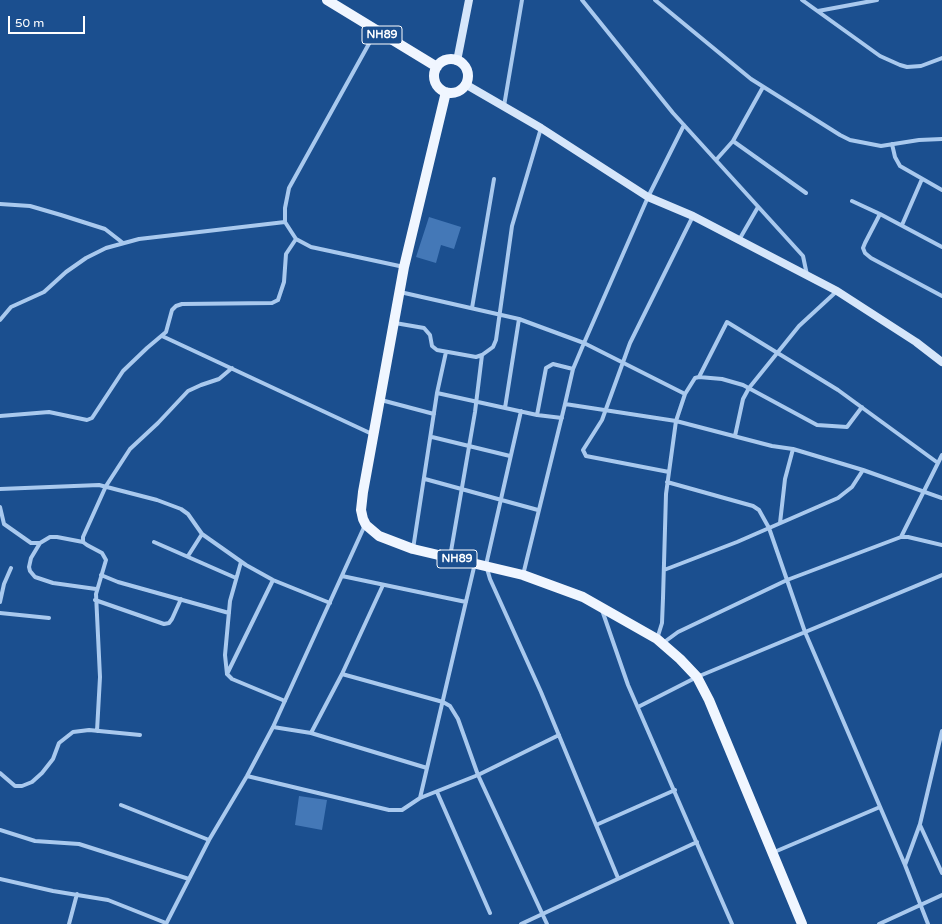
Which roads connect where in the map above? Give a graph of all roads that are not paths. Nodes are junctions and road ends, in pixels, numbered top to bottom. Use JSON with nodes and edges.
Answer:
{"nodes":[{"id":1,"x":327,"y":0,"type":"edge"},
{"id":2,"x":469,"y":0,"type":"edge"},
{"id":3,"x":522,"y":0,"type":"edge"},
{"id":4,"x":582,"y":0,"type":"edge"},
{"id":5,"x":654,"y":0,"type":"edge"},
{"id":6,"x":802,"y":0,"type":"edge"},
{"id":7,"x":877,"y":0,"type":"edge"},
{"id":8,"x":818,"y":11,"type":"junction"},
{"id":9,"x":376,"y":31,"type":"junction"},
{"id":10,"x":942,"y":58,"type":"edge"},
{"id":11,"x":457,"y":61,"type":"junction"},
{"id":12,"x":437,"y":67,"type":"junction"},
{"id":13,"x":465,"y":84,"type":"junction"},
{"id":14,"x":763,"y":87,"type":"junction"},
{"id":15,"x":446,"y":92,"type":"junction"},
{"id":16,"x":504,"y":106,"type":"junction"},
{"id":17,"x":684,"y":125,"type":"junction"},
{"id":18,"x":541,"y":128,"type":"junction"},
{"id":19,"x":942,"y":139,"type":"edge"},
{"id":20,"x":733,"y":141,"type":"junction"},
{"id":21,"x":892,"y":144,"type":"junction"},
{"id":22,"x":716,"y":160,"type":"junction"},
{"id":23,"x":922,"y":178,"type":"junction"},
{"id":24,"x":494,"y":179,"type":"dead end"},
{"id":25,"x":941,"y":188,"type":"edge"},
{"id":26,"x":806,"y":193,"type":"dead end"},
{"id":27,"x":648,"y":197,"type":"junction"},
{"id":28,"x":852,"y":201,"type":"dead end"},
{"id":29,"x":0,"y":204,"type":"edge"},
{"id":30,"x":758,"y":207,"type":"junction"},
{"id":31,"x":880,"y":214,"type":"junction"},
{"id":32,"x":693,"y":216,"type":"junction"},
{"id":33,"x":285,"y":222,"type":"junction"},
{"id":34,"x":902,"y":225,"type":"junction"},
{"id":35,"x":296,"y":239,"type":"junction"},
{"id":36,"x":739,"y":240,"type":"junction"},
{"id":37,"x":123,"y":244,"type":"junction"},
{"id":38,"x":942,"y":247,"type":"edge"},
{"id":39,"x":404,"y":267,"type":"junction"},
{"id":40,"x":807,"y":276,"type":"junction"},
{"id":41,"x":837,"y":291,"type":"junction"},
{"id":42,"x":399,"y":292,"type":"junction"},
{"id":43,"x":942,"y":296,"type":"edge"},
{"id":44,"x":472,"y":308,"type":"junction"},
{"id":45,"x":499,"y":316,"type":"junction"},
{"id":46,"x":519,"y":319,"type":"junction"},
{"id":47,"x":0,"y":320,"type":"edge"},
{"id":48,"x":394,"y":322,"type":"junction"},
{"id":49,"x":162,"y":336,"type":"junction"},
{"id":50,"x":584,"y":342,"type":"junction"},
{"id":51,"x":777,"y":351,"type":"junction"},
{"id":52,"x":446,"y":352,"type":"junction"},
{"id":53,"x":482,"y":355,"type":"junction"},
{"id":54,"x":622,"y":362,"type":"junction"},
{"id":55,"x":942,"y":362,"type":"edge"},
{"id":56,"x":232,"y":368,"type":"junction"},
{"id":57,"x":573,"y":369,"type":"junction"},
{"id":58,"x":699,"y":376,"type":"junction"},
{"id":59,"x":749,"y":388,"type":"junction"},
{"id":60,"x":437,"y":393,"type":"junction"},
{"id":61,"x":685,"y":394,"type":"junction"},
{"id":62,"x":380,"y":400,"type":"junction"},
{"id":63,"x":476,"y":402,"type":"junction"},
{"id":64,"x":565,"y":404,"type":"junction"},
{"id":65,"x":862,"y":407,"type":"junction"},
{"id":66,"x":505,"y":408,"type":"junction"},
{"id":67,"x":606,"y":410,"type":"junction"},
{"id":68,"x":521,"y":411,"type":"junction"},
{"id":69,"x":434,"y":414,"type":"junction"},
{"id":70,"x":537,"y":415,"type":"junction"},
{"id":71,"x":0,"y":416,"type":"edge"},
{"id":72,"x":562,"y":418,"type":"junction"},
{"id":73,"x":676,"y":420,"type":"junction"},
{"id":74,"x":373,"y":434,"type":"junction"},
{"id":75,"x":735,"y":436,"type":"junction"},
{"id":76,"x":432,"y":437,"type":"junction"},
{"id":77,"x":469,"y":446,"type":"junction"},
{"id":78,"x":793,"y":448,"type":"junction"},
{"id":79,"x":942,"y":455,"type":"edge"},
{"id":80,"x":510,"y":456,"type":"junction"},
{"id":81,"x":938,"y":463,"type":"junction"},
{"id":82,"x":863,"y":470,"type":"junction"},
{"id":83,"x":669,"y":472,"type":"junction"},
{"id":84,"x":425,"y":479,"type":"junction"},
{"id":85,"x":667,"y":482,"type":"junction"},
{"id":86,"x":106,"y":486,"type":"junction"},
{"id":87,"x":462,"y":488,"type":"junction"},
{"id":88,"x":0,"y":489,"type":"edge"},
{"id":89,"x":925,"y":491,"type":"junction"},
{"id":90,"x":942,"y":498,"type":"edge"},
{"id":91,"x":501,"y":499,"type":"junction"},
{"id":92,"x":0,"y":507,"type":"edge"},
{"id":93,"x":538,"y":510,"type":"junction"},
{"id":94,"x":780,"y":523,"type":"junction"},
{"id":95,"x":2,"y":525,"type":"edge"},
{"id":96,"x":366,"y":525,"type":"junction"},
{"id":97,"x":769,"y":528,"type":"junction"},
{"id":98,"x":202,"y":534,"type":"junction"},
{"id":99,"x":901,"y":537,"type":"junction"},
{"id":100,"x":83,"y":542,"type":"junction"},
{"id":101,"x":154,"y":542,"type":"dead end"},
{"id":102,"x":40,"y":543,"type":"junction"},
{"id":103,"x":942,"y":545,"type":"edge"},
{"id":104,"x":413,"y":549,"type":"junction"},
{"id":105,"x":188,"y":556,"type":"junction"},
{"id":106,"x":450,"y":557,"type":"junction"},
{"id":107,"x":241,"y":562,"type":"junction"},
{"id":108,"x":475,"y":563,"type":"junction"},
{"id":109,"x":486,"y":565,"type":"junction"},
{"id":110,"x":11,"y":568,"type":"dead end"},
{"id":111,"x":664,"y":570,"type":"junction"},
{"id":112,"x":101,"y":575,"type":"junction"},
{"id":113,"x":523,"y":575,"type":"junction"},
{"id":114,"x":942,"y":575,"type":"edge"},
{"id":115,"x":342,"y":576,"type":"junction"},
{"id":116,"x":236,"y":578,"type":"junction"},
{"id":117,"x":273,"y":580,"type":"junction"},
{"id":118,"x":787,"y":580,"type":"junction"},
{"id":119,"x":383,"y":585,"type":"junction"},
{"id":120,"x":96,"y":589,"type":"junction"},
{"id":121,"x":181,"y":599,"type":"junction"},
{"id":122,"x":96,"y":600,"type":"junction"},
{"id":123,"x":0,"y":602,"type":"edge"},
{"id":124,"x":466,"y":602,"type":"junction"},
{"id":125,"x":330,"y":603,"type":"junction"},
{"id":126,"x":601,"y":606,"type":"junction"},
{"id":127,"x":0,"y":613,"type":"edge"},
{"id":128,"x":229,"y":613,"type":"junction"},
{"id":129,"x":49,"y":618,"type":"dead end"},
{"id":130,"x":805,"y":632,"type":"junction"},
{"id":131,"x":660,"y":641,"type":"junction"},
{"id":132,"x":227,"y":674,"type":"junction"},
{"id":133,"x":342,"y":674,"type":"junction"},
{"id":134,"x":697,"y":677,"type":"junction"},
{"id":135,"x":285,"y":701,"type":"junction"},
{"id":136,"x":443,"y":702,"type":"junction"},
{"id":137,"x":638,"y":707,"type":"junction"},
{"id":138,"x":273,"y":727,"type":"junction"},
{"id":139,"x":97,"y":731,"type":"junction"},
{"id":140,"x":942,"y":731,"type":"edge"},
{"id":141,"x":311,"y":733,"type":"junction"},
{"id":142,"x":140,"y":735,"type":"dead end"},
{"id":143,"x":559,"y":735,"type":"junction"},
{"id":144,"x":427,"y":768,"type":"junction"},
{"id":145,"x":0,"y":773,"type":"edge"},
{"id":146,"x":478,"y":775,"type":"junction"},
{"id":147,"x":247,"y":776,"type":"junction"},
{"id":148,"x":675,"y":790,"type":"junction"},
{"id":149,"x":437,"y":792,"type":"junction"},
{"id":150,"x":420,"y":798,"type":"junction"},
{"id":151,"x":121,"y":804,"type":"dead end"},
{"id":152,"x":880,"y":807,"type":"junction"},
{"id":153,"x":920,"y":824,"type":"junction"},
{"id":154,"x":596,"y":825,"type":"junction"},
{"id":155,"x":0,"y":830,"type":"edge"},
{"id":156,"x":209,"y":840,"type":"junction"},
{"id":157,"x":697,"y":842,"type":"junction"},
{"id":158,"x":772,"y":854,"type":"junction"},
{"id":159,"x":905,"y":865,"type":"junction"},
{"id":160,"x":942,"y":873,"type":"edge"},
{"id":161,"x":618,"y":878,"type":"junction"},
{"id":162,"x":0,"y":879,"type":"edge"},
{"id":163,"x":189,"y":879,"type":"junction"},
{"id":164,"x":77,"y":894,"type":"junction"},
{"id":165,"x":942,"y":895,"type":"edge"},
{"id":166,"x":920,"y":904,"type":"junction"},
{"id":167,"x":490,"y":913,"type":"dead end"},
{"id":168,"x":543,"y":914,"type":"junction"},
{"id":169,"x":69,"y":924,"type":"edge"},
{"id":170,"x":166,"y":924,"type":"edge"},
{"id":171,"x":521,"y":924,"type":"edge"},
{"id":172,"x":547,"y":924,"type":"edge"},
{"id":173,"x":732,"y":924,"type":"edge"},
{"id":174,"x":802,"y":924,"type":"edge"},
{"id":175,"x":879,"y":924,"type":"edge"},
{"id":176,"x":928,"y":924,"type":"edge"}],
"edges":[{"from":1,"to":9,"type":"main road","number":"NH89"},
{"from":2,"to":11,"type":"street"},
{"from":3,"to":16,"type":"street"},
{"from":4,"to":17,"type":"street"},
{"from":5,"to":14,"type":"street"},
{"from":6,"to":8,"type":"street"},
{"from":7,"to":8,"type":"street"},
{"from":8,"to":10,"type":"street"},
{"from":9,"to":12,"type":"main road","number":"NH89"},
{"from":9,"to":33,"type":"street"},
{"from":11,"to":12,"type":"main road"},
{"from":11,"to":13,"type":"main road"},
{"from":12,"to":15,"type":"main road"},
{"from":13,"to":15,"type":"main road"},
{"from":13,"to":16,"type":"street"},
{"from":14,"to":20,"type":"street"},
{"from":14,"to":21,"type":"street"},
{"from":15,"to":39,"type":"main road"},
{"from":16,"to":18,"type":"street"},
{"from":17,"to":22,"type":"street"},
{"from":17,"to":27,"type":"street"},
{"from":18,"to":27,"type":"street"},
{"from":18,"to":45,"type":"street"},
{"from":19,"to":21,"type":"street"},
{"from":20,"to":22,"type":"street"},
{"from":20,"to":26,"type":"street"},
{"from":21,"to":23,"type":"street"},
{"from":22,"to":30,"type":"street"},
{"from":23,"to":25,"type":"street"},
{"from":23,"to":34,"type":"street"},
{"from":24,"to":44,"type":"street"},
{"from":27,"to":32,"type":"street"},
{"from":27,"to":50,"type":"street"},
{"from":28,"to":31,"type":"street"},
{"from":29,"to":37,"type":"street"},
{"from":30,"to":36,"type":"street"},
{"from":30,"to":40,"type":"street"},
{"from":31,"to":34,"type":"street"},
{"from":31,"to":43,"type":"street"},
{"from":32,"to":36,"type":"street"},
{"from":32,"to":54,"type":"street"},
{"from":33,"to":35,"type":"street"},
{"from":33,"to":37,"type":"street"},
{"from":34,"to":38,"type":"street"},
{"from":35,"to":39,"type":"street"},
{"from":35,"to":49,"type":"street"},
{"from":36,"to":40,"type":"street"},
{"from":37,"to":47,"type":"street"},
{"from":39,"to":42,"type":"main road"},
{"from":40,"to":41,"type":"street"},
{"from":41,"to":51,"type":"street"},
{"from":41,"to":55,"type":"street"},
{"from":42,"to":44,"type":"street"},
{"from":42,"to":48,"type":"main road"},
{"from":44,"to":45,"type":"street"},
{"from":45,"to":46,"type":"street"},
{"from":45,"to":53,"type":"street"},
{"from":46,"to":50,"type":"street"},
{"from":46,"to":66,"type":"street"},
{"from":48,"to":52,"type":"street"},
{"from":48,"to":62,"type":"main road"},
{"from":49,"to":56,"type":"street"},
{"from":49,"to":71,"type":"street"},
{"from":50,"to":54,"type":"street"},
{"from":50,"to":57,"type":"street"},
{"from":51,"to":58,"type":"street"},
{"from":51,"to":59,"type":"street"},
{"from":51,"to":65,"type":"street"},
{"from":52,"to":53,"type":"street"},
{"from":52,"to":60,"type":"street"},
{"from":53,"to":63,"type":"street"},
{"from":54,"to":61,"type":"street"},
{"from":54,"to":67,"type":"street"},
{"from":56,"to":74,"type":"street"},
{"from":56,"to":86,"type":"street"},
{"from":57,"to":64,"type":"street"},
{"from":57,"to":70,"type":"street"},
{"from":58,"to":59,"type":"street"},
{"from":58,"to":61,"type":"street"},
{"from":59,"to":65,"type":"street"},
{"from":59,"to":75,"type":"street"},
{"from":60,"to":63,"type":"street"},
{"from":60,"to":69,"type":"street"},
{"from":61,"to":73,"type":"street"},
{"from":62,"to":69,"type":"street"},
{"from":62,"to":74,"type":"main road"},
{"from":63,"to":66,"type":"street"},
{"from":63,"to":77,"type":"street"},
{"from":64,"to":67,"type":"street"},
{"from":64,"to":72,"type":"street"},
{"from":65,"to":81,"type":"street"},
{"from":66,"to":68,"type":"street"},
{"from":67,"to":73,"type":"street"},
{"from":67,"to":83,"type":"street"},
{"from":68,"to":70,"type":"street"},
{"from":68,"to":80,"type":"street"},
{"from":69,"to":76,"type":"street"},
{"from":70,"to":72,"type":"street"},
{"from":72,"to":93,"type":"street"},
{"from":73,"to":75,"type":"street"},
{"from":73,"to":83,"type":"street"},
{"from":74,"to":96,"type":"main road"},
{"from":75,"to":78,"type":"street"},
{"from":76,"to":77,"type":"street"},
{"from":76,"to":84,"type":"street"},
{"from":77,"to":80,"type":"street"},
{"from":77,"to":87,"type":"street"},
{"from":78,"to":82,"type":"street"},
{"from":78,"to":94,"type":"street"},
{"from":79,"to":81,"type":"street"},
{"from":80,"to":91,"type":"street"},
{"from":81,"to":89,"type":"street"},
{"from":82,"to":89,"type":"street"},
{"from":82,"to":94,"type":"street"},
{"from":83,"to":85,"type":"street"},
{"from":84,"to":87,"type":"street"},
{"from":84,"to":104,"type":"street"},
{"from":85,"to":97,"type":"street"},
{"from":85,"to":111,"type":"street"},
{"from":86,"to":88,"type":"street"},
{"from":86,"to":98,"type":"street"},
{"from":86,"to":100,"type":"street"},
{"from":87,"to":91,"type":"street"},
{"from":87,"to":106,"type":"street"},
{"from":89,"to":90,"type":"street"},
{"from":89,"to":99,"type":"street"},
{"from":91,"to":93,"type":"street"},
{"from":91,"to":109,"type":"street"},
{"from":92,"to":95,"type":"street"},
{"from":93,"to":113,"type":"street"},
{"from":94,"to":97,"type":"street"},
{"from":95,"to":102,"type":"street"},
{"from":96,"to":104,"type":"main road","number":"NH89"},
{"from":96,"to":115,"type":"street"},
{"from":97,"to":111,"type":"street"},
{"from":97,"to":118,"type":"street"},
{"from":98,"to":105,"type":"street"},
{"from":98,"to":107,"type":"street"},
{"from":99,"to":103,"type":"street"},
{"from":99,"to":118,"type":"street"},
{"from":100,"to":102,"type":"street"},
{"from":100,"to":112,"type":"street"},
{"from":101,"to":105,"type":"street"},
{"from":102,"to":120,"type":"street"},
{"from":104,"to":106,"type":"main road","number":"NH89"},
{"from":105,"to":116,"type":"street"},
{"from":106,"to":108,"type":"main road","number":"NH89"},
{"from":107,"to":116,"type":"street"},
{"from":107,"to":117,"type":"street"},
{"from":108,"to":109,"type":"main road","number":"NH89"},
{"from":108,"to":124,"type":"street"},
{"from":109,"to":113,"type":"main road","number":"NH89"},
{"from":109,"to":143,"type":"street"},
{"from":110,"to":123,"type":"street"},
{"from":111,"to":131,"type":"street"},
{"from":112,"to":120,"type":"street"},
{"from":112,"to":121,"type":"street"},
{"from":113,"to":126,"type":"main road","number":"NH89"},
{"from":114,"to":130,"type":"street"},
{"from":115,"to":119,"type":"street"},
{"from":115,"to":125,"type":"street"},
{"from":116,"to":128,"type":"street"},
{"from":117,"to":125,"type":"street"},
{"from":117,"to":132,"type":"street"},
{"from":118,"to":130,"type":"street"},
{"from":118,"to":131,"type":"street"},
{"from":119,"to":124,"type":"street"},
{"from":119,"to":133,"type":"street"},
{"from":120,"to":122,"type":"street"},
{"from":121,"to":122,"type":"street"},
{"from":121,"to":128,"type":"street"},
{"from":122,"to":139,"type":"street"},
{"from":124,"to":136,"type":"street"},
{"from":125,"to":135,"type":"street"},
{"from":126,"to":131,"type":"main road","number":"NH89"},
{"from":126,"to":137,"type":"street"},
{"from":127,"to":129,"type":"street"},
{"from":128,"to":132,"type":"street"},
{"from":130,"to":134,"type":"street"},
{"from":130,"to":152,"type":"street"},
{"from":131,"to":134,"type":"main road","number":"NH89"},
{"from":132,"to":135,"type":"street"},
{"from":133,"to":136,"type":"street"},
{"from":133,"to":141,"type":"street"},
{"from":134,"to":137,"type":"street"},
{"from":134,"to":158,"type":"main road","number":"NH89"},
{"from":135,"to":138,"type":"street"},
{"from":136,"to":144,"type":"street"},
{"from":136,"to":146,"type":"street"},
{"from":137,"to":148,"type":"street"},
{"from":138,"to":141,"type":"street"},
{"from":138,"to":147,"type":"street"},
{"from":139,"to":142,"type":"street"},
{"from":139,"to":145,"type":"street"},
{"from":140,"to":153,"type":"street"},
{"from":141,"to":144,"type":"street"},
{"from":143,"to":146,"type":"street"},
{"from":143,"to":154,"type":"street"},
{"from":144,"to":150,"type":"street"},
{"from":146,"to":149,"type":"street"},
{"from":146,"to":168,"type":"street"},
{"from":147,"to":150,"type":"street"},
{"from":147,"to":156,"type":"street"},
{"from":148,"to":154,"type":"street"},
{"from":148,"to":157,"type":"street"},
{"from":149,"to":150,"type":"street"},
{"from":149,"to":167,"type":"street"},
{"from":151,"to":156,"type":"street"},
{"from":152,"to":158,"type":"street"},
{"from":152,"to":159,"type":"street"},
{"from":153,"to":159,"type":"street"},
{"from":153,"to":160,"type":"street"},
{"from":154,"to":161,"type":"street"},
{"from":155,"to":163,"type":"street"},
{"from":156,"to":163,"type":"street"},
{"from":157,"to":161,"type":"street"},
{"from":157,"to":173,"type":"street"},
{"from":158,"to":174,"type":"main road","number":"NH89"},
{"from":159,"to":166,"type":"street"},
{"from":161,"to":168,"type":"street"},
{"from":162,"to":164,"type":"street"},
{"from":163,"to":170,"type":"street"},
{"from":164,"to":169,"type":"street"},
{"from":164,"to":170,"type":"street"},
{"from":165,"to":166,"type":"street"},
{"from":166,"to":175,"type":"street"},
{"from":166,"to":176,"type":"street"},
{"from":168,"to":171,"type":"street"},
{"from":168,"to":172,"type":"street"}]}
